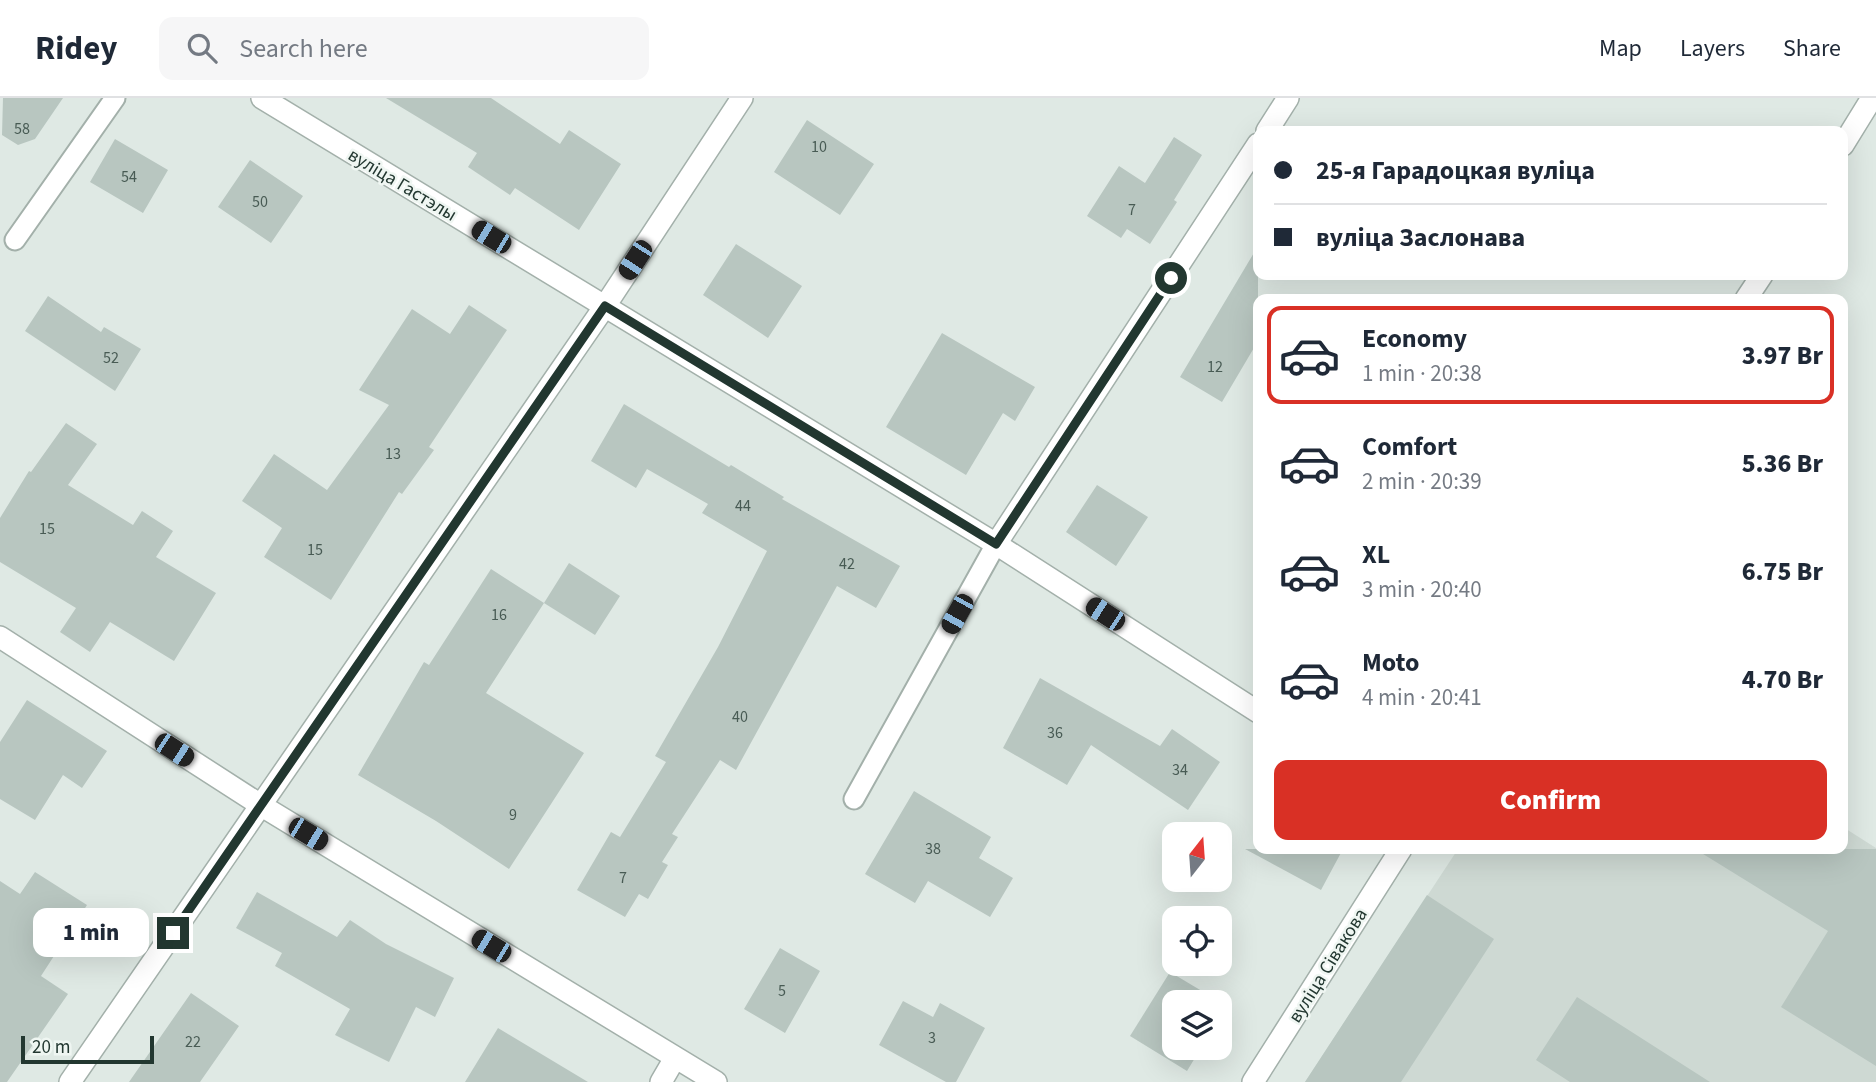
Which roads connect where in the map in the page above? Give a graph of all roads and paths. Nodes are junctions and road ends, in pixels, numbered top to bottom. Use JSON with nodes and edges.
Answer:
{"nodes":[{"id":1,"x":115,"y":98,"type":"edge"},
{"id":2,"x":262,"y":98,"type":"edge"},
{"id":3,"x":742,"y":98,"type":"edge"},
{"id":4,"x":1289,"y":98,"type":"edge"},
{"id":5,"x":1872,"y":98,"type":"edge"},
{"id":6,"x":1270,"y":126,"type":"edge"},
{"id":7,"x":1848,"y":137,"type":"edge"},
{"id":8,"x":1253,"y":152,"type":"edge"},
{"id":9,"x":15,"y":240,"type":"dead end"},
{"id":10,"x":605,"y":306,"type":"junction"},
{"id":11,"x":996,"y":544,"type":"junction"},
{"id":12,"x":0,"y":638,"type":"edge"},
{"id":13,"x":1253,"y":709,"type":"edge"},
{"id":14,"x":854,"y":799,"type":"dead end"},
{"id":15,"x":262,"y":806,"type":"junction"},
{"id":16,"x":1398,"y":854,"type":"edge"},
{"id":17,"x":675,"y":1058,"type":"junction"},
{"id":18,"x":69,"y":1082,"type":"edge"},
{"id":19,"x":661,"y":1082,"type":"edge"},
{"id":20,"x":716,"y":1082,"type":"edge"},
{"id":21,"x":1253,"y":1082,"type":"edge"}],
"edges":[{"from":1,"to":9,"type":"lane"},
{"from":2,"to":10,"type":"street","name":"вуліца Гастэлы"},
{"from":3,"to":10,"type":"street"},
{"from":4,"to":6,"type":"street"},
{"from":5,"to":7,"type":"street"},
{"from":8,"to":11,"type":"street"},
{"from":10,"to":11,"type":"street","name":"вуліца Гастэлы"},
{"from":10,"to":15,"type":"street"},
{"from":11,"to":13,"type":"street","name":"вуліца Гастэлы"},
{"from":11,"to":14,"type":"lane"},
{"from":12,"to":15,"type":"street"},
{"from":15,"to":17,"type":"street"},
{"from":15,"to":18,"type":"street"},
{"from":16,"to":21,"type":"street","name":"вуліца Сівакова"},
{"from":17,"to":19,"type":"street"},
{"from":17,"to":20,"type":"street"}]}
